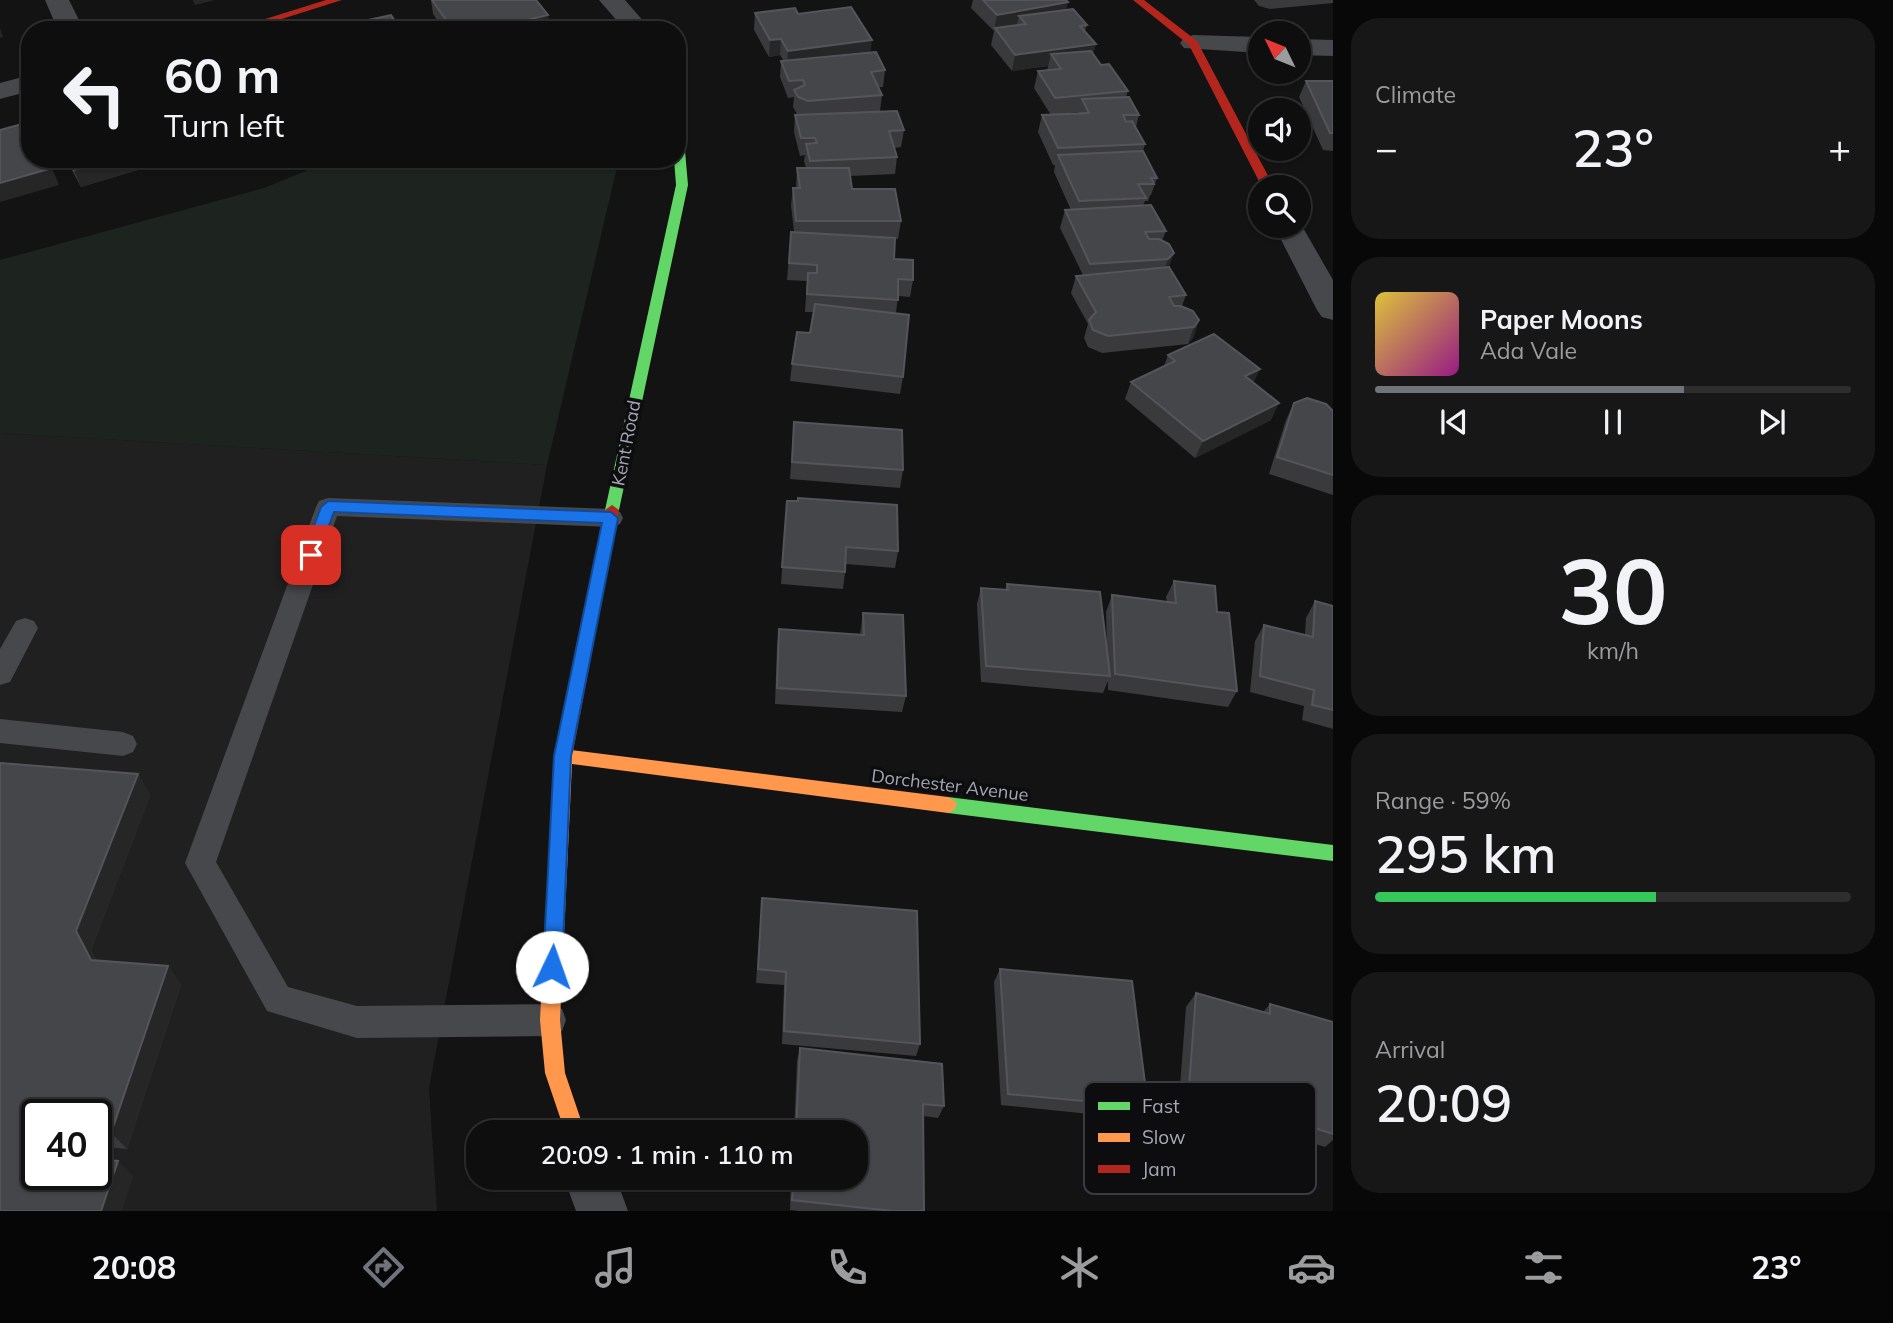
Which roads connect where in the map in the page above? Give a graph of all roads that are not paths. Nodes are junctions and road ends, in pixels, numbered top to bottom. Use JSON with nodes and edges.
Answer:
{"nodes":[{"id":1,"x":57,"y":0,"type":"edge"},
{"id":2,"x":337,"y":0,"type":"edge"},
{"id":3,"x":611,"y":0,"type":"edge"},
{"id":4,"x":1138,"y":0,"type":"edge"},
{"id":5,"x":67,"y":21,"type":"edge"},
{"id":6,"x":265,"y":21,"type":"edge"},
{"id":7,"x":631,"y":21,"type":"edge"},
{"id":8,"x":1193,"y":43,"type":"junction"},
{"id":9,"x":1248,"y":45,"type":"edge"},
{"id":10,"x":1311,"y":47,"type":"edge"},
{"id":11,"x":1333,"y":48,"type":"edge"},
{"id":12,"x":21,"y":85,"type":"edge"},
{"id":13,"x":0,"y":91,"type":"edge"},
{"id":14,"x":681,"y":168,"type":"edge"},
{"id":15,"x":1262,"y":175,"type":"edge"},
{"id":16,"x":1295,"y":238,"type":"edge"},
{"id":17,"x":1333,"y":310,"type":"edge"},
{"id":18,"x":611,"y":518,"type":"junction"},
{"id":19,"x":25,"y":628,"type":"dead end"},
{"id":20,"x":0,"y":674,"type":"edge"},
{"id":21,"x":0,"y":731,"type":"edge"},
{"id":22,"x":123,"y":744,"type":"dead end"},
{"id":23,"x":563,"y":756,"type":"junction"},
{"id":24,"x":1333,"y":853,"type":"edge"},
{"id":25,"x":550,"y":1020,"type":"junction"},
{"id":26,"x":571,"y":1120,"type":"edge"},
{"id":27,"x":594,"y":1190,"type":"edge"},
{"id":28,"x":602,"y":1211,"type":"edge"}],
"edges":[{"from":1,"to":5,"type":"street"},
{"from":2,"to":6,"type":"street"},
{"from":3,"to":7,"type":"street"},
{"from":4,"to":8,"type":"street"},
{"from":8,"to":9,"type":"street"},
{"from":8,"to":15,"type":"street"},
{"from":10,"to":11,"type":"street"},
{"from":12,"to":13,"type":"street"},
{"from":14,"to":18,"type":"street","name":"Kent Road"},
{"from":16,"to":17,"type":"street"},
{"from":18,"to":23,"type":"street","name":"Kent Road"},
{"from":18,"to":25,"type":"lane"},
{"from":19,"to":20,"type":"lane"},
{"from":21,"to":22,"type":"lane"},
{"from":23,"to":24,"type":"street","name":"Dorchester Avenue"},
{"from":23,"to":25,"type":"street","name":"Kent Road"},
{"from":25,"to":26,"type":"street","name":"Kent Road"},
{"from":27,"to":28,"type":"street"}]}
